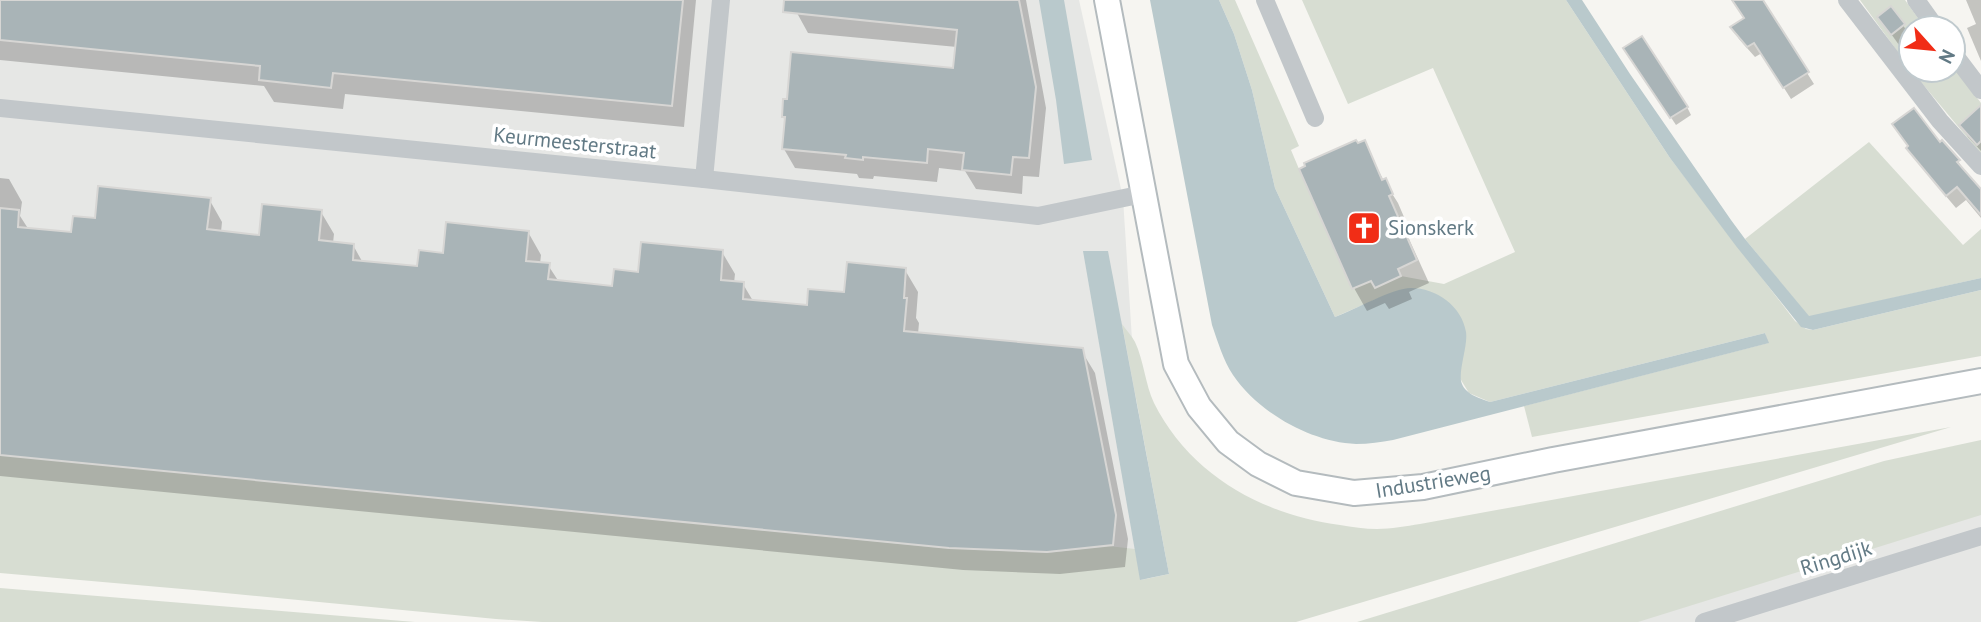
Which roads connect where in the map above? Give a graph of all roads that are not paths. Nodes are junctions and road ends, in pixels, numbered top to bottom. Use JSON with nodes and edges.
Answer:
{"nodes":[{"id":1,"x":721,"y":0,"type":"edge"},
{"id":2,"x":1107,"y":0,"type":"edge"},
{"id":3,"x":1265,"y":0,"type":"edge"},
{"id":4,"x":1847,"y":0,"type":"edge"},
{"id":5,"x":0,"y":108,"type":"edge"},
{"id":6,"x":1315,"y":118,"type":"dead end"},
{"id":7,"x":1981,"y":166,"type":"edge"},
{"id":8,"x":704,"y":179,"type":"junction"},
{"id":9,"x":1143,"y":194,"type":"junction"},
{"id":10,"x":1981,"y":381,"type":"edge"},
{"id":11,"x":1981,"y":536,"type":"edge"},
{"id":12,"x":1704,"y":622,"type":"edge"}],
"edges":[{"from":1,"to":8,"type":"street"},
{"from":2,"to":9,"type":"street","name":"Industrieweg"},
{"from":3,"to":6,"type":"street"},
{"from":4,"to":7,"type":"street"},
{"from":5,"to":8,"type":"street","name":"Keurmeesterstraat"},
{"from":8,"to":9,"type":"street","name":"Keurmeesterstraat"},
{"from":9,"to":10,"type":"street","name":"Industrieweg"},
{"from":11,"to":12,"type":"street","name":"Ringdijk"}]}
